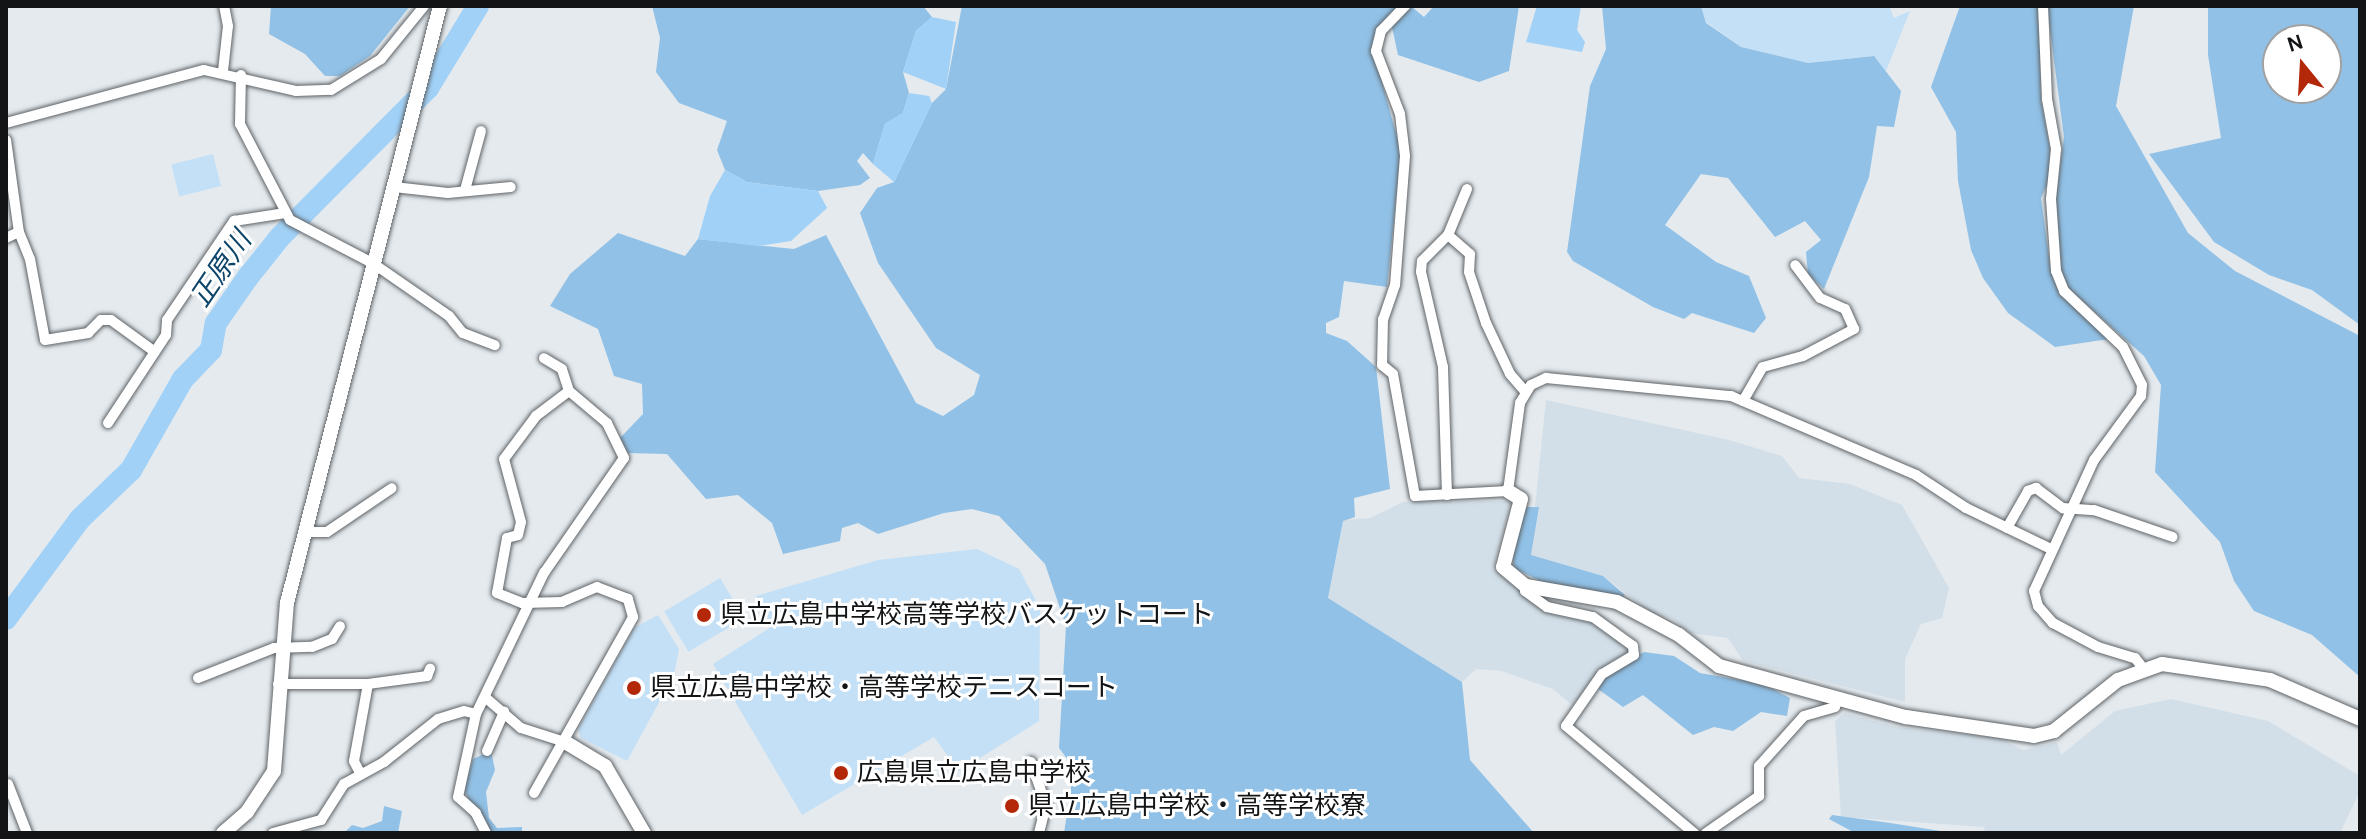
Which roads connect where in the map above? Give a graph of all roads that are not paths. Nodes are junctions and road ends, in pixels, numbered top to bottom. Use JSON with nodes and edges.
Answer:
{"nodes":[{"id":1,"x":224,"y":6,"type":"edge"},
{"id":2,"x":424,"y":6,"type":"edge"},
{"id":3,"x":440,"y":6,"type":"edge"},
{"id":4,"x":1405,"y":6,"type":"edge"},
{"id":5,"x":2043,"y":6,"type":"edge"},
{"id":6,"x":223,"y":71,"type":"junction"},
{"id":7,"x":241,"y":75,"type":"junction"},
{"id":8,"x":6,"y":123,"type":"edge"},
{"id":9,"x":481,"y":131,"type":"dead end"},
{"id":10,"x":6,"y":140,"type":"edge"},
{"id":11,"x":394,"y":187,"type":"junction"},
{"id":12,"x":511,"y":187,"type":"dead end"},
{"id":13,"x":1467,"y":189,"type":"dead end"},
{"id":14,"x":465,"y":190,"type":"junction"},
{"id":15,"x":285,"y":213,"type":"junction"},
{"id":16,"x":19,"y":232,"type":"junction"},
{"id":17,"x":1448,"y":235,"type":"junction"},
{"id":18,"x":6,"y":238,"type":"edge"},
{"id":19,"x":374,"y":264,"type":"junction"},
{"id":20,"x":1795,"y":265,"type":"dead end"},
{"id":21,"x":495,"y":345,"type":"dead end"},
{"id":22,"x":155,"y":352,"type":"junction"},
{"id":23,"x":544,"y":358,"type":"dead end"},
{"id":24,"x":569,"y":391,"type":"junction"},
{"id":25,"x":1525,"y":391,"type":"junction"},
{"id":26,"x":1743,"y":401,"type":"junction"},
{"id":27,"x":108,"y":423,"type":"dead end"},
{"id":28,"x":392,"y":488,"type":"dead end"},
{"id":29,"x":1508,"y":491,"type":"junction"},
{"id":30,"x":1447,"y":495,"type":"junction"},
{"id":31,"x":2070,"y":509,"type":"junction"},
{"id":32,"x":2007,"y":528,"type":"junction"},
{"id":33,"x":306,"y":532,"type":"junction"},
{"id":34,"x":2173,"y":537,"type":"dead end"},
{"id":35,"x":2051,"y":549,"type":"junction"},
{"id":36,"x":1526,"y":586,"type":"junction"},
{"id":37,"x":529,"y":602,"type":"junction"},
{"id":38,"x":340,"y":626,"type":"dead end"},
{"id":39,"x":280,"y":648,"type":"junction"},
{"id":40,"x":2143,"y":668,"type":"junction"},
{"id":41,"x":430,"y":669,"type":"dead end"},
{"id":42,"x":198,"y":678,"type":"dead end"},
{"id":43,"x":278,"y":684,"type":"junction"},
{"id":44,"x":368,"y":684,"type":"junction"},
{"id":45,"x":486,"y":698,"type":"junction"},
{"id":46,"x":1838,"y":699,"type":"junction"},
{"id":47,"x":504,"y":712,"type":"junction"},
{"id":48,"x":476,"y":714,"type":"junction"},
{"id":49,"x":2360,"y":719,"type":"edge"},
{"id":50,"x":565,"y":742,"type":"junction"},
{"id":51,"x":487,"y":751,"type":"dead end"},
{"id":52,"x":1031,"y":762,"type":"dead end"},
{"id":53,"x":359,"y":771,"type":"junction"},
{"id":54,"x":8,"y":784,"type":"dead end"},
{"id":55,"x":534,"y":793,"type":"dead end"},
{"id":56,"x":27,"y":833,"type":"edge"},
{"id":57,"x":224,"y":833,"type":"edge"},
{"id":58,"x":273,"y":833,"type":"edge"},
{"id":59,"x":486,"y":833,"type":"edge"},
{"id":60,"x":644,"y":833,"type":"edge"},
{"id":61,"x":1039,"y":833,"type":"edge"},
{"id":62,"x":1694,"y":833,"type":"edge"},
{"id":63,"x":1706,"y":833,"type":"edge"}],
"edges":[{"from":1,"to":6,"type":"street"},
{"from":2,"to":7,"type":"street"},
{"from":3,"to":11,"type":"street"},
{"from":4,"to":30,"type":"street"},
{"from":5,"to":31,"type":"street"},
{"from":6,"to":7,"type":"street"},
{"from":6,"to":8,"type":"street"},
{"from":7,"to":15,"type":"street"},
{"from":9,"to":14,"type":"street"},
{"from":10,"to":16,"type":"street"},
{"from":11,"to":14,"type":"street"},
{"from":11,"to":19,"type":"street"},
{"from":12,"to":14,"type":"street"},
{"from":13,"to":17,"type":"street"},
{"from":15,"to":19,"type":"street"},
{"from":15,"to":22,"type":"street"},
{"from":16,"to":18,"type":"street"},
{"from":16,"to":22,"type":"street"},
{"from":17,"to":25,"type":"street"},
{"from":17,"to":30,"type":"street"},
{"from":19,"to":21,"type":"street"},
{"from":19,"to":33,"type":"street"},
{"from":20,"to":26,"type":"street"},
{"from":22,"to":27,"type":"street"},
{"from":23,"to":24,"type":"street"},
{"from":24,"to":37,"type":"street"},
{"from":24,"to":37,"type":"street"},
{"from":25,"to":26,"type":"street"},
{"from":25,"to":29,"type":"street"},
{"from":26,"to":32,"type":"street"},
{"from":28,"to":33,"type":"street"},
{"from":29,"to":30,"type":"street"},
{"from":29,"to":36,"type":"street"},
{"from":31,"to":32,"type":"street"},
{"from":31,"to":34,"type":"street"},
{"from":31,"to":35,"type":"street"},
{"from":32,"to":35,"type":"street"},
{"from":33,"to":39,"type":"street"},
{"from":35,"to":40,"type":"street"},
{"from":36,"to":46,"type":"street"},
{"from":36,"to":62,"type":"street"},
{"from":37,"to":45,"type":"street"},
{"from":37,"to":50,"type":"street"},
{"from":38,"to":39,"type":"street"},
{"from":39,"to":42,"type":"street"},
{"from":39,"to":43,"type":"street"},
{"from":40,"to":46,"type":"street"},
{"from":40,"to":49,"type":"street"},
{"from":41,"to":44,"type":"street"},
{"from":43,"to":44,"type":"street"},
{"from":43,"to":57,"type":"street"},
{"from":44,"to":53,"type":"street"},
{"from":45,"to":47,"type":"street"},
{"from":45,"to":48,"type":"street"},
{"from":46,"to":63,"type":"street"},
{"from":47,"to":50,"type":"street"},
{"from":47,"to":51,"type":"street"},
{"from":48,"to":53,"type":"street"},
{"from":48,"to":59,"type":"street"},
{"from":50,"to":55,"type":"street"},
{"from":50,"to":60,"type":"street"},
{"from":52,"to":61,"type":"street"},
{"from":53,"to":58,"type":"street"},
{"from":54,"to":56,"type":"street"}]}
